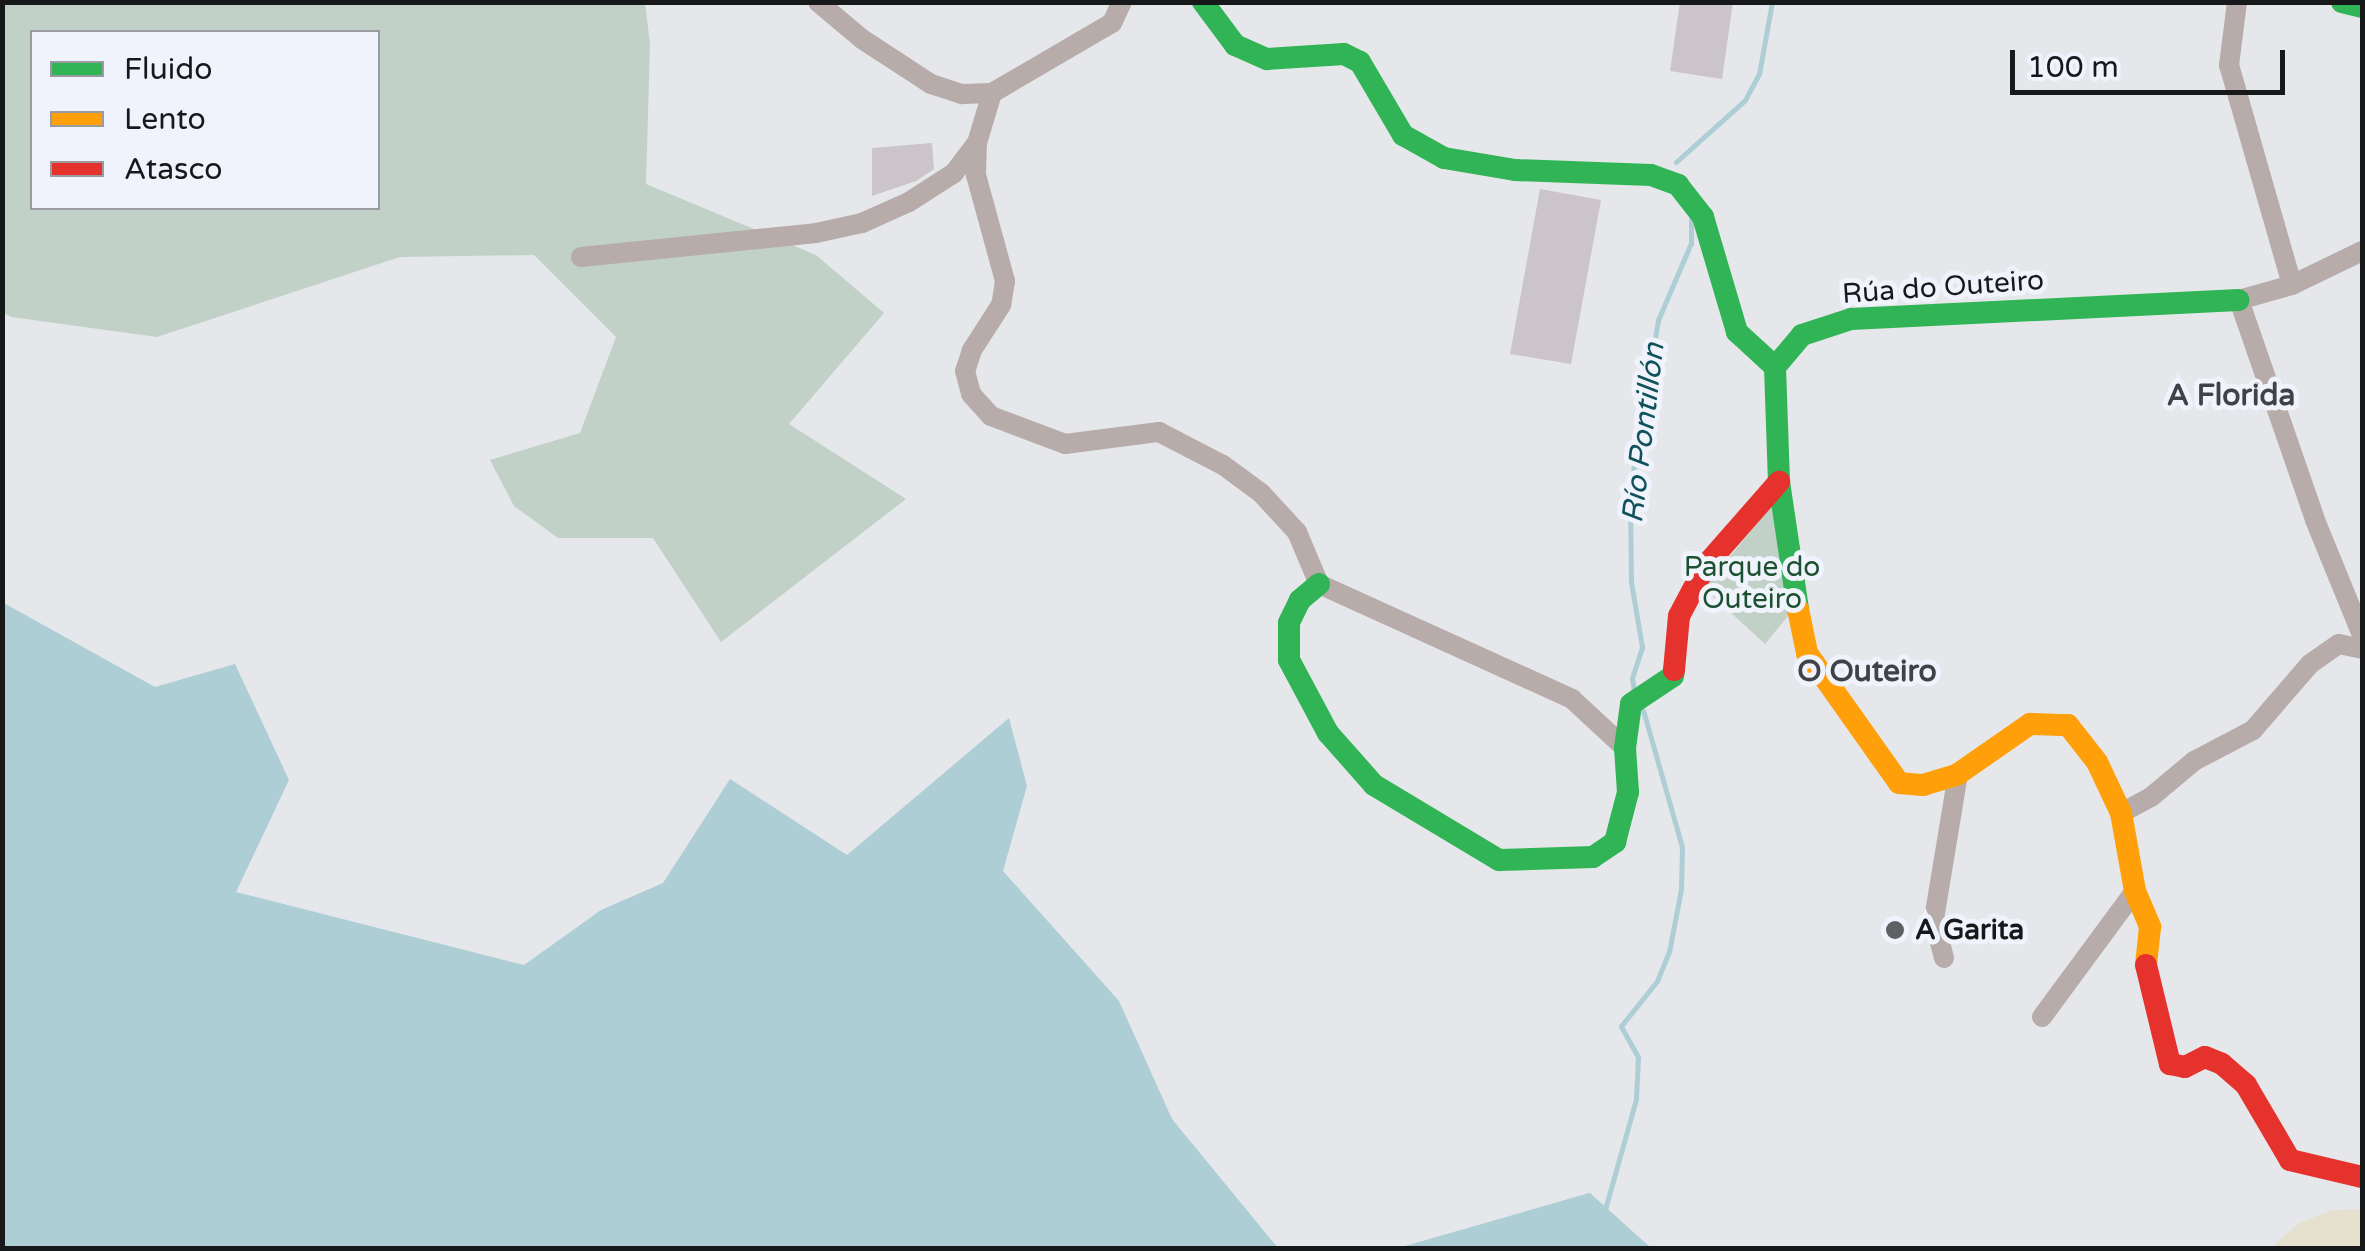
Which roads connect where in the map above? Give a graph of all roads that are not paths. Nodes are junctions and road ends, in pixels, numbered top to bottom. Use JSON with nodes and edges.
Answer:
{"nodes":[{"id":1,"x":818,"y":2,"type":"edge"},
{"id":2,"x":1122,"y":2,"type":"edge"},
{"id":3,"x":1203,"y":2,"type":"edge"},
{"id":4,"x":2236,"y":2,"type":"edge"},
{"id":5,"x":2342,"y":2,"type":"edge"},
{"id":6,"x":2362,"y":7,"type":"edge"},
{"id":7,"x":992,"y":93,"type":"junction"},
{"id":8,"x":977,"y":143,"type":"junction"},
{"id":9,"x":2362,"y":251,"type":"edge"},
{"id":10,"x":581,"y":257,"type":"dead end"},
{"id":11,"x":2292,"y":286,"type":"junction"},
{"id":12,"x":2240,"y":300,"type":"junction"},
{"id":13,"x":1775,"y":367,"type":"junction"},
{"id":14,"x":1779,"y":482,"type":"junction"},
{"id":15,"x":1319,"y":584,"type":"junction"},
{"id":16,"x":2362,"y":635,"type":"edge"},
{"id":17,"x":2362,"y":649,"type":"edge"},
{"id":18,"x":1625,"y":748,"type":"junction"},
{"id":19,"x":1958,"y":774,"type":"junction"},
{"id":20,"x":2121,"y":812,"type":"junction"},
{"id":21,"x":2135,"y":891,"type":"junction"},
{"id":22,"x":1944,"y":958,"type":"dead end"},
{"id":23,"x":2042,"y":1016,"type":"dead end"},
{"id":24,"x":2362,"y":1177,"type":"edge"}],
"edges":[{"from":1,"to":7,"type":"street"},
{"from":2,"to":7,"type":"street"},
{"from":3,"to":13,"type":"street"},
{"from":4,"to":11,"type":"street"},
{"from":5,"to":6,"type":"street"},
{"from":7,"to":8,"type":"street"},
{"from":8,"to":10,"type":"street"},
{"from":8,"to":15,"type":"street"},
{"from":9,"to":11,"type":"street"},
{"from":11,"to":12,"type":"street"},
{"from":12,"to":13,"type":"street","name":"Rúa do Outeiro"},
{"from":12,"to":16,"type":"street"},
{"from":13,"to":14,"type":"street"},
{"from":14,"to":18,"type":"street"},
{"from":14,"to":19,"type":"street"},
{"from":15,"to":18,"type":"street"},
{"from":15,"to":18,"type":"street"},
{"from":17,"to":20,"type":"street"},
{"from":19,"to":20,"type":"street"},
{"from":19,"to":22,"type":"street"},
{"from":20,"to":21,"type":"street"},
{"from":21,"to":23,"type":"street"},
{"from":21,"to":24,"type":"street"}]}
